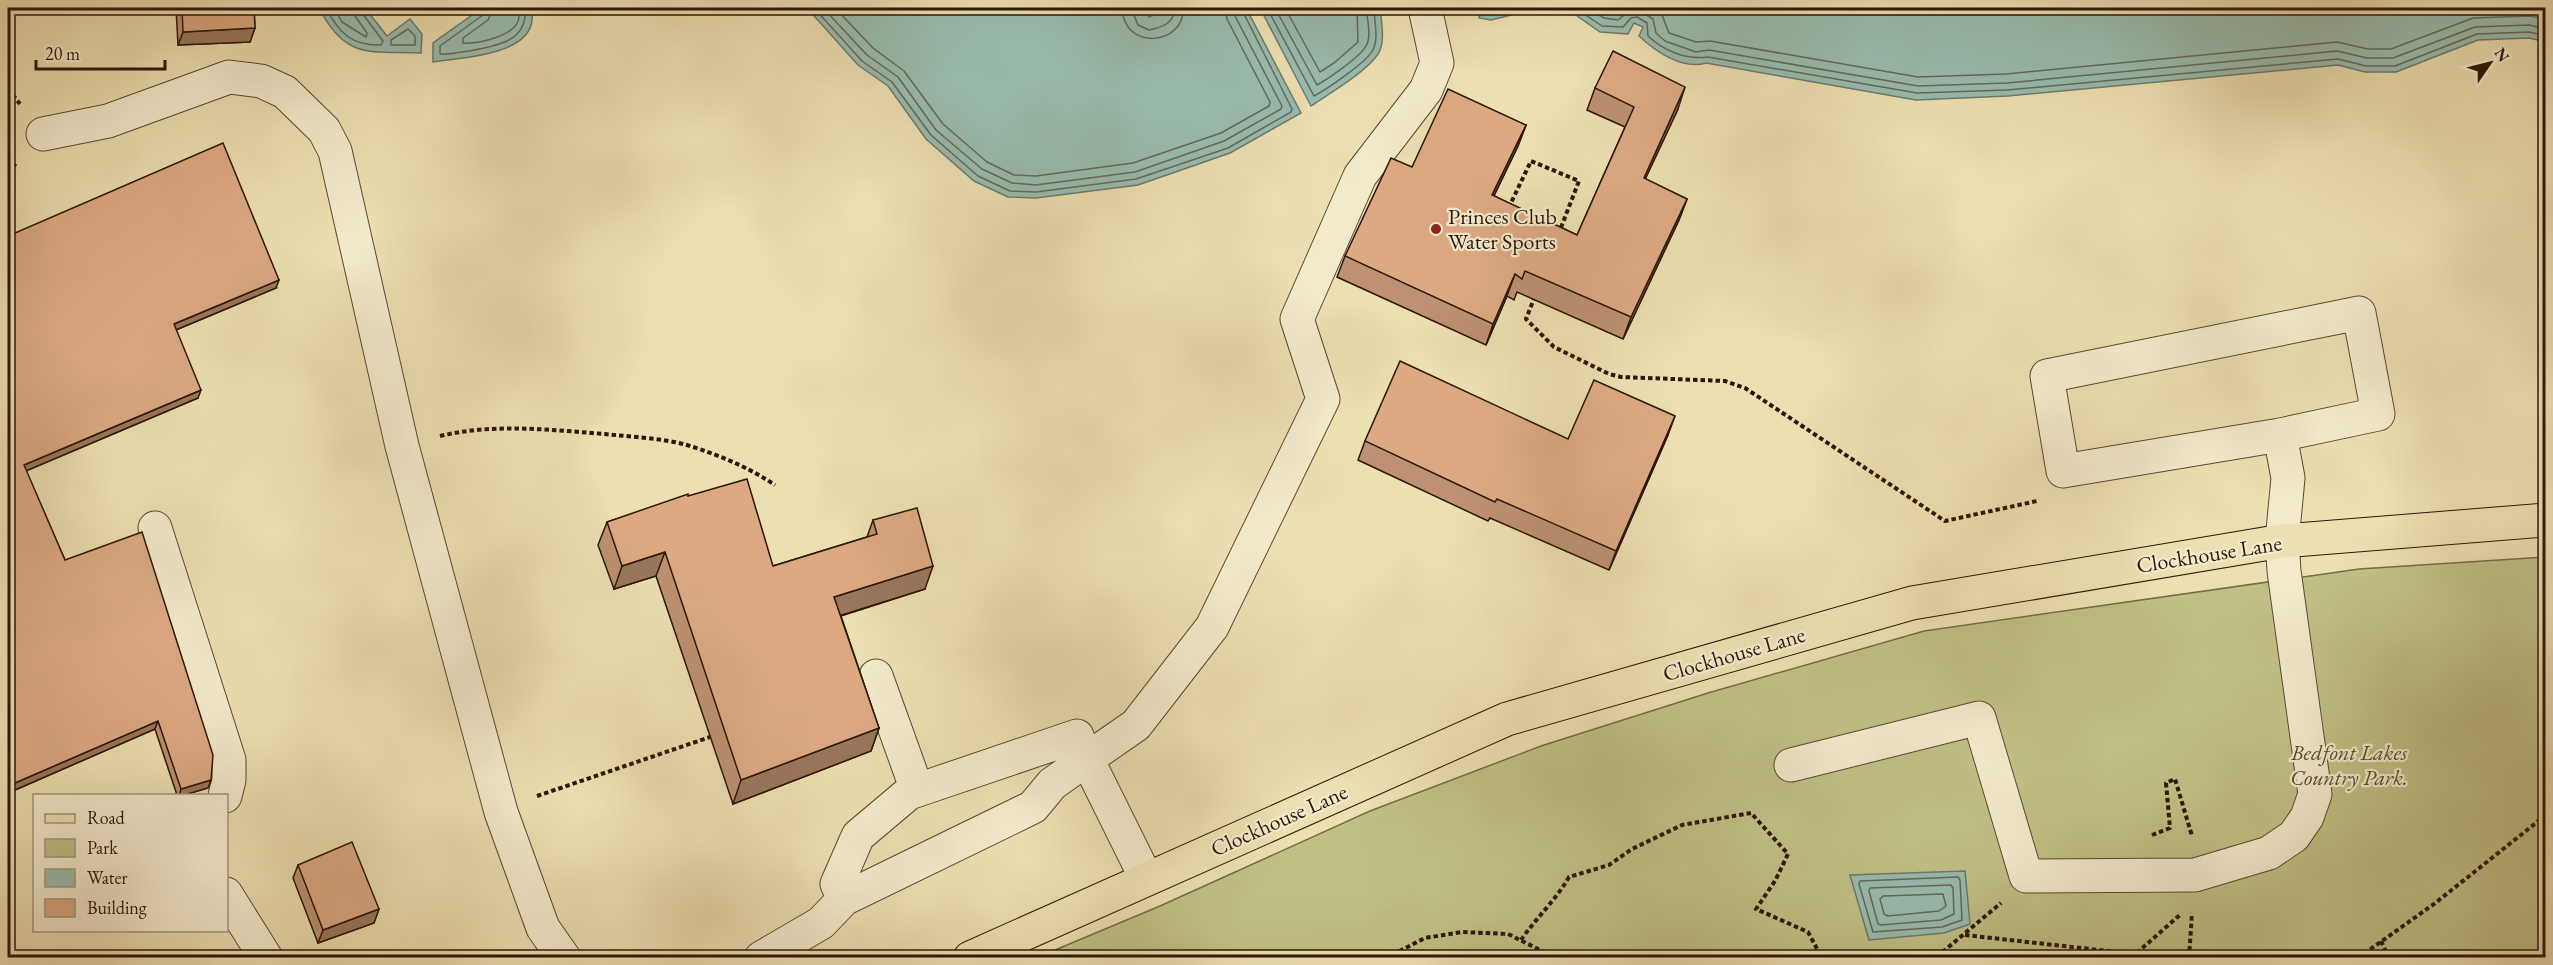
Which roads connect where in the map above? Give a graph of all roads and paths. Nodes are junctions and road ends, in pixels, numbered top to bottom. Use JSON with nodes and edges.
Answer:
{"nodes":[{"id":1,"x":1425,"y":8,"type":"edge"},
{"id":2,"x":43,"y":134,"type":"dead end"},
{"id":3,"x":1520,"y":210,"type":"edge"},
{"id":4,"x":1550,"y":226,"type":"edge"},
{"id":5,"x":1539,"y":286,"type":"edge"},
{"id":6,"x":2280,"y":435,"type":"junction"},
{"id":7,"x":402,"y":446,"type":"junction"},
{"id":8,"x":2063,"y":471,"type":"junction"},
{"id":9,"x":775,"y":485,"type":"dead end"},
{"id":10,"x":2546,"y":520,"type":"edge"},
{"id":11,"x":154,"y":528,"type":"dead end"},
{"id":12,"x":2282,"y":541,"type":"junction"},
{"id":13,"x":876,"y":676,"type":"dead end"},
{"id":14,"x":710,"y":737,"type":"dead end"},
{"id":15,"x":1087,"y":759,"type":"junction"},
{"id":16,"x":1791,"y":765,"type":"dead end"},
{"id":17,"x":2166,"y":783,"type":"dead end"},
{"id":18,"x":917,"y":790,"type":"junction"},
{"id":19,"x":225,"y":794,"type":"edge"},
{"id":20,"x":501,"y":812,"type":"junction"},
{"id":21,"x":2546,"y":815,"type":"edge"},
{"id":22,"x":2193,"y":840,"type":"dead end"},
{"id":23,"x":2026,"y":876,"type":"junction"},
{"id":24,"x":1146,"y":878,"type":"junction"},
{"id":25,"x":228,"y":897,"type":"edge"},
{"id":26,"x":844,"y":899,"type":"junction"},
{"id":27,"x":2184,"y":911,"type":"dead end"},
{"id":28,"x":1965,"y":935,"type":"junction"},
{"id":29,"x":1521,"y":940,"type":"junction"},
{"id":30,"x":2381,"y":941,"type":"junction"},
{"id":31,"x":2135,"y":954,"type":"junction"},
{"id":32,"x":1940,"y":956,"type":"edge"},
{"id":33,"x":266,"y":957,"type":"edge"},
{"id":34,"x":564,"y":957,"type":"edge"},
{"id":35,"x":761,"y":957,"type":"edge"},
{"id":36,"x":969,"y":957,"type":"edge"},
{"id":37,"x":1386,"y":957,"type":"edge"},
{"id":38,"x":1556,"y":957,"type":"edge"},
{"id":39,"x":1822,"y":957,"type":"edge"},
{"id":40,"x":1929,"y":957,"type":"edge"},
{"id":41,"x":2131,"y":957,"type":"edge"},
{"id":42,"x":2358,"y":957,"type":"edge"},
{"id":43,"x":2389,"y":957,"type":"edge"}],
"edges":[{"from":1,"to":15,"type":"lane"},
{"from":2,"to":7,"type":"lane"},
{"from":3,"to":4,"type":"path"},
{"from":5,"to":8,"type":"path"},
{"from":6,"to":8,"type":"lane"},
{"from":6,"to":8,"type":"lane"},
{"from":6,"to":12,"type":"lane"},
{"from":7,"to":9,"type":"path"},
{"from":7,"to":20,"type":"lane"},
{"from":10,"to":12,"type":"main road","name":"Clockhouse Lane"},
{"from":11,"to":19,"type":"lane"},
{"from":12,"to":23,"type":"lane"},
{"from":12,"to":24,"type":"main road","name":"Clockhouse Lane"},
{"from":13,"to":18,"type":"lane"},
{"from":14,"to":20,"type":"path"},
{"from":15,"to":18,"type":"lane"},
{"from":15,"to":24,"type":"lane"},
{"from":15,"to":26,"type":"lane"},
{"from":16,"to":23,"type":"lane"},
{"from":17,"to":22,"type":"path"},
{"from":18,"to":26,"type":"lane"},
{"from":20,"to":34,"type":"lane"},
{"from":21,"to":30,"type":"path"},
{"from":23,"to":28,"type":"path"},
{"from":24,"to":36,"type":"main road","name":"Clockhouse Lane"},
{"from":25,"to":33,"type":"lane"},
{"from":26,"to":35,"type":"lane"},
{"from":27,"to":31,"type":"path"},
{"from":28,"to":31,"type":"path"},
{"from":28,"to":32,"type":"path"},
{"from":29,"to":37,"type":"path"},
{"from":29,"to":38,"type":"path"},
{"from":29,"to":39,"type":"path"},
{"from":30,"to":42,"type":"path"},
{"from":30,"to":43,"type":"path"},
{"from":31,"to":41,"type":"path"},
{"from":32,"to":40,"type":"path"}]}
